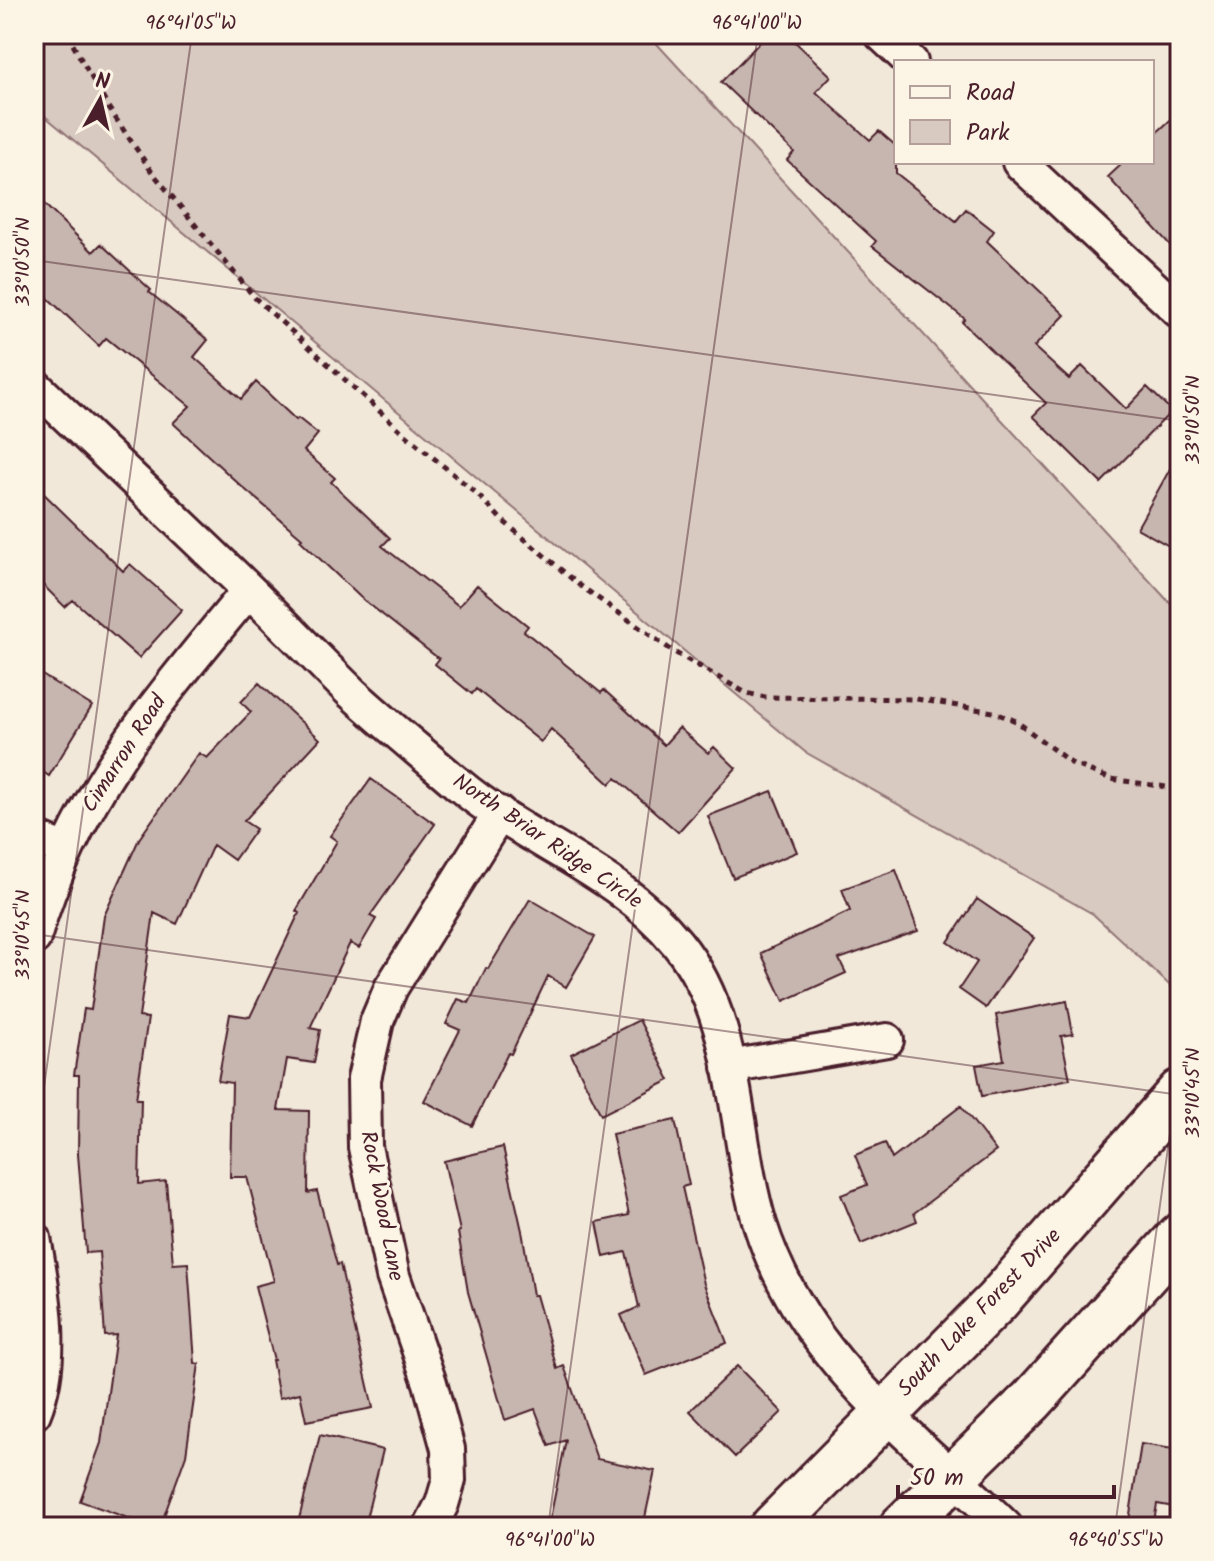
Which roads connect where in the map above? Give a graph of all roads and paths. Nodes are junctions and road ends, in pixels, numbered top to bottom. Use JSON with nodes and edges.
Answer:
{"nodes":[{"id":1,"x":67,"y":34,"type":"edge"},
{"id":2,"x":881,"y":34,"type":"edge"},
{"id":3,"x":909,"y":60,"type":"edge"},
{"id":4,"x":1021,"y":164,"type":"edge"},
{"id":5,"x":1180,"y":312,"type":"edge"},
{"id":6,"x":34,"y":385,"type":"edge"},
{"id":7,"x":249,"y":590,"type":"junction"},
{"id":8,"x":1180,"y":789,"type":"edge"},
{"id":9,"x":500,"y":813,"type":"junction"},
{"id":10,"x":34,"y":837,"type":"edge"},
{"id":11,"x":66,"y":850,"type":"junction"},
{"id":12,"x":34,"y":938,"type":"edge"},
{"id":13,"x":887,"y":1040,"type":"dead end"},
{"id":14,"x":729,"y":1067,"type":"junction"},
{"id":15,"x":1180,"y":1092,"type":"edge"},
{"id":16,"x":1180,"y":1236,"type":"edge"},
{"id":17,"x":34,"y":1238,"type":"edge"},
{"id":18,"x":885,"y":1412,"type":"junction"},
{"id":19,"x":34,"y":1413,"type":"edge"},
{"id":20,"x":954,"y":1477,"type":"junction"},
{"id":21,"x":430,"y":1527,"type":"edge"},
{"id":22,"x":773,"y":1527,"type":"edge"},
{"id":23,"x":902,"y":1527,"type":"edge"},
{"id":24,"x":1006,"y":1527,"type":"edge"}],
"edges":[{"from":1,"to":8,"type":"path"},
{"from":2,"to":3,"type":"street"},
{"from":4,"to":5,"type":"street"},
{"from":6,"to":7,"type":"street","name":"North Briar Ridge Circle"},
{"from":7,"to":9,"type":"street","name":"North Briar Ridge Circle"},
{"from":7,"to":11,"type":"street","name":"Cimarron Road"},
{"from":9,"to":14,"type":"street","name":"North Briar Ridge Circle"},
{"from":9,"to":21,"type":"street","name":"Rock Wood Lane"},
{"from":10,"to":11,"type":"street"},
{"from":11,"to":12,"type":"street","name":"Cimarron Road"},
{"from":13,"to":14,"type":"street"},
{"from":14,"to":18,"type":"street","name":"North Briar Ridge Circle"},
{"from":15,"to":18,"type":"main road","name":"South Lake Forest Drive"},
{"from":16,"to":20,"type":"main road"},
{"from":17,"to":19,"type":"street"},
{"from":18,"to":20,"type":"street","name":"North Briar Ridge Circle"},
{"from":18,"to":22,"type":"main road","name":"South Lake Forest Drive"},
{"from":20,"to":23,"type":"main road"},
{"from":20,"to":24,"type":"street","name":"North Briar Ridge Circle"}]}
